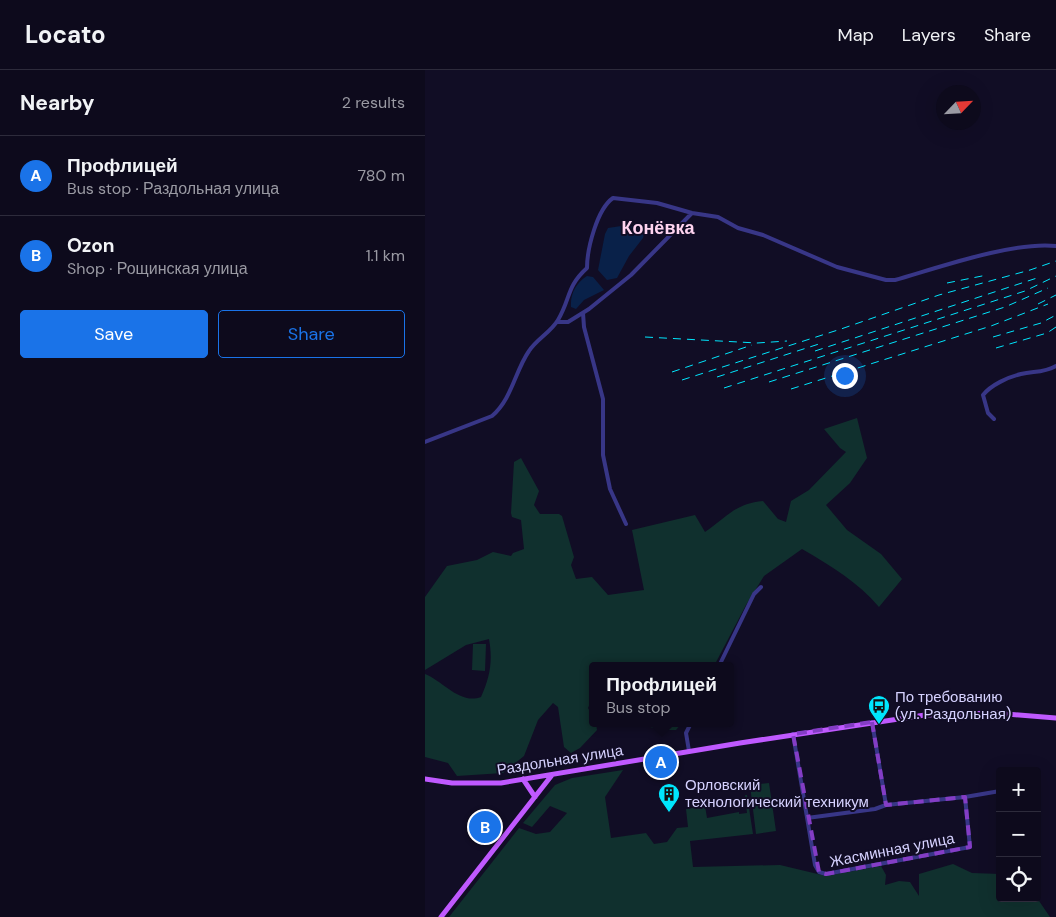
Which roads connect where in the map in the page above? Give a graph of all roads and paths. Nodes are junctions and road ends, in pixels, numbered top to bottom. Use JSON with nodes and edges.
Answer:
{"nodes":[{"id":1,"x":692,"y":212,"type":"junction"},
{"id":2,"x":1056,"y":246,"type":"edge"},
{"id":3,"x":583,"y":314,"type":"junction"},
{"id":4,"x":557,"y":322,"type":"junction"},
{"id":5,"x":1056,"y":366,"type":"edge"},
{"id":6,"x":994,"y":419,"type":"dead end"},
{"id":7,"x":425,"y":442,"type":"edge"},
{"id":8,"x":626,"y":524,"type":"dead end"},
{"id":9,"x":761,"y":587,"type":"dead end"},
{"id":10,"x":721,"y":662,"type":"edge"},
{"id":11,"x":1056,"y":718,"type":"edge"},
{"id":12,"x":872,"y":722,"type":"junction"},
{"id":13,"x":689,"y":727,"type":"edge"},
{"id":14,"x":793,"y":734,"type":"junction"},
{"id":15,"x":689,"y":751,"type":"junction"},
{"id":16,"x":552,"y":775,"type":"junction"},
{"id":17,"x":425,"y":779,"type":"edge"},
{"id":18,"x":523,"y":779,"type":"junction"},
{"id":19,"x":996,"y":792,"type":"edge"},
{"id":20,"x":535,"y":797,"type":"junction"},
{"id":21,"x":965,"y":797,"type":"junction"},
{"id":22,"x":886,"y":805,"type":"junction"},
{"id":23,"x":807,"y":818,"type":"junction"},
{"id":24,"x":441,"y":917,"type":"edge"}],
"edges":[{"from":1,"to":2,"type":"street"},
{"from":1,"to":3,"type":"street"},
{"from":1,"to":4,"type":"street"},
{"from":3,"to":4,"type":"street"},
{"from":3,"to":8,"type":"street"},
{"from":4,"to":7,"type":"street"},
{"from":5,"to":6,"type":"street"},
{"from":9,"to":10,"type":"street"},
{"from":11,"to":12,"type":"main road","name":"Раздольная улица"},
{"from":12,"to":14,"type":"main road","name":"Раздольная улица"},
{"from":12,"to":22,"type":"street"},
{"from":13,"to":15,"type":"street"},
{"from":14,"to":15,"type":"main road","name":"Раздольная улица"},
{"from":14,"to":23,"type":"street"},
{"from":15,"to":16,"type":"main road","name":"Раздольная улица"},
{"from":16,"to":18,"type":"main road","name":"Раздольная улица"},
{"from":16,"to":20,"type":"main road"},
{"from":17,"to":18,"type":"main road","name":"Раздольная улица"},
{"from":18,"to":20,"type":"main road"},
{"from":19,"to":21,"type":"street"},
{"from":20,"to":24,"type":"main road"},
{"from":21,"to":22,"type":"street"},
{"from":21,"to":23,"type":"street","name":"Жасминная улица"},
{"from":22,"to":23,"type":"street"}]}
